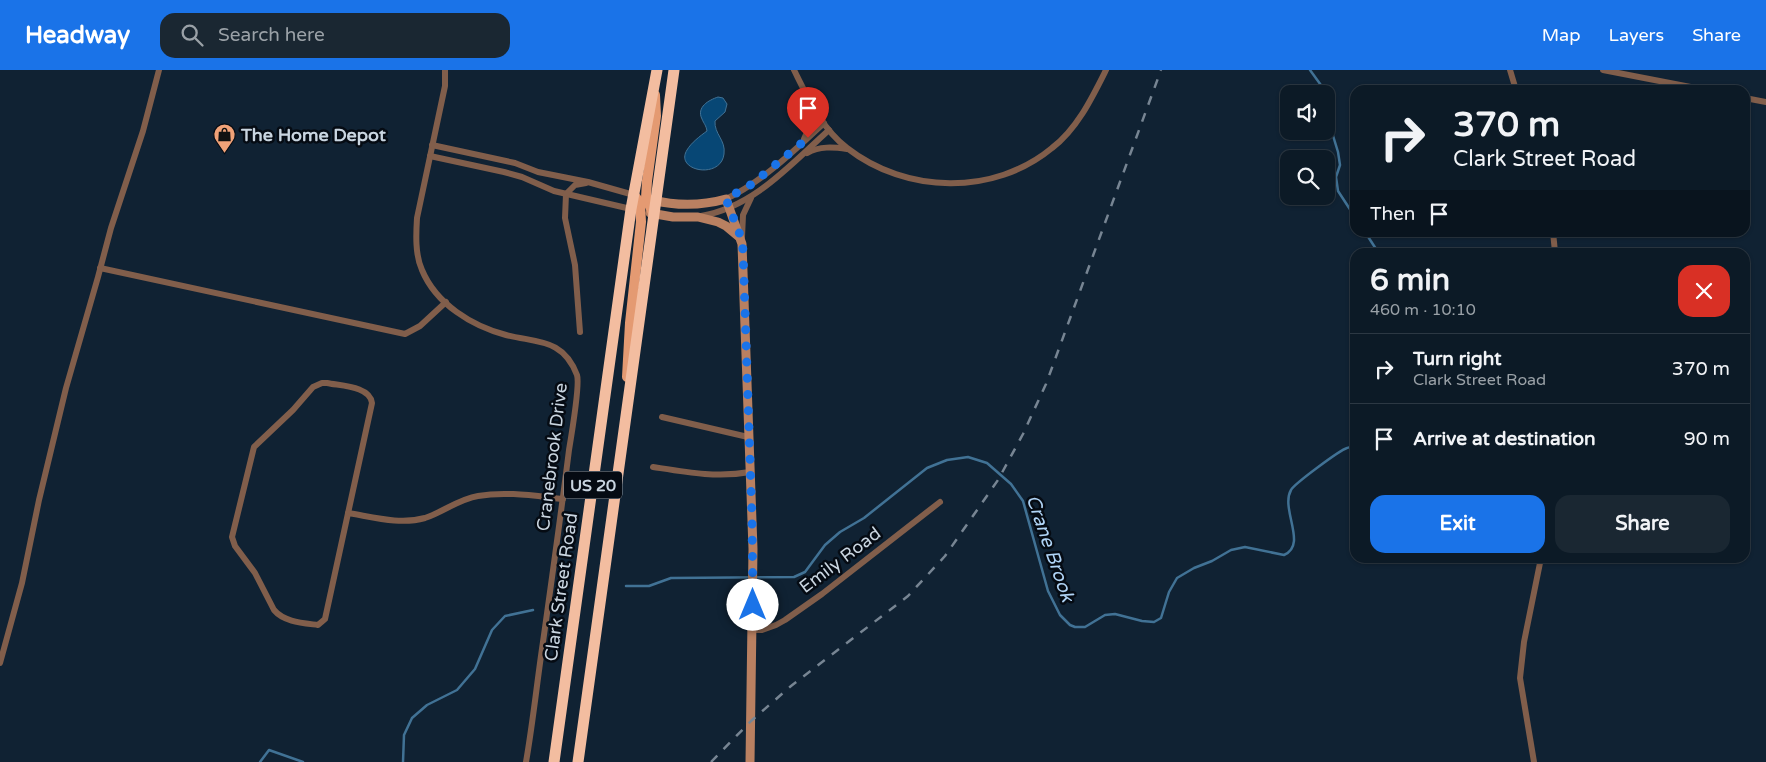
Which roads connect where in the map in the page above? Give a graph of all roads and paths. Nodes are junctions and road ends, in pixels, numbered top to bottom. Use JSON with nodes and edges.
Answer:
{"nodes":[{"id":1,"x":159,"y":70,"type":"edge"},
{"id":2,"x":445,"y":70,"type":"edge"},
{"id":3,"x":657,"y":70,"type":"edge"},
{"id":4,"x":674,"y":70,"type":"edge"},
{"id":5,"x":794,"y":70,"type":"edge"},
{"id":6,"x":1106,"y":70,"type":"edge"},
{"id":7,"x":1510,"y":70,"type":"edge"},
{"id":8,"x":1603,"y":70,"type":"edge"},
{"id":9,"x":654,"y":84,"type":"junction"},
{"id":10,"x":1514,"y":85,"type":"edge"},
{"id":11,"x":1683,"y":85,"type":"edge"},
{"id":12,"x":1750,"y":99,"type":"edge"},
{"id":13,"x":1766,"y":102,"type":"edge"},
{"id":14,"x":813,"y":107,"type":"junction"},
{"id":15,"x":824,"y":123,"type":"junction"},
{"id":16,"x":829,"y":130,"type":"junction"},
{"id":17,"x":802,"y":143,"type":"junction"},
{"id":18,"x":432,"y":145,"type":"junction"},
{"id":19,"x":847,"y":149,"type":"junction"},
{"id":20,"x":430,"y":156,"type":"junction"},
{"id":21,"x":799,"y":157,"type":"junction"},
{"id":22,"x":588,"y":182,"type":"junction"},
{"id":23,"x":566,"y":194,"type":"junction"},
{"id":24,"x":634,"y":195,"type":"junction"},
{"id":25,"x":751,"y":198,"type":"junction"},
{"id":26,"x":726,"y":199,"type":"junction"},
{"id":27,"x":651,"y":200,"type":"junction"},
{"id":28,"x":730,"y":208,"type":"junction"},
{"id":29,"x":636,"y":210,"type":"junction"},
{"id":30,"x":654,"y":213,"type":"junction"},
{"id":31,"x":698,"y":217,"type":"junction"},
{"id":32,"x":742,"y":240,"type":"junction"},
{"id":33,"x":100,"y":268,"type":"junction"},
{"id":34,"x":446,"y":302,"type":"junction"},
{"id":35,"x":580,"y":332,"type":"dead end"},
{"id":36,"x":627,"y":413,"type":"junction"},
{"id":37,"x":662,"y":417,"type":"dead end"},
{"id":38,"x":748,"y":436,"type":"junction"},
{"id":39,"x":653,"y":467,"type":"dead end"},
{"id":40,"x":750,"y":472,"type":"junction"},
{"id":41,"x":563,"y":499,"type":"junction"},
{"id":42,"x":940,"y":502,"type":"dead end"},
{"id":43,"x":348,"y":513,"type":"junction"},
{"id":44,"x":1540,"y":563,"type":"edge"},
{"id":45,"x":753,"y":630,"type":"junction"},
{"id":46,"x":0,"y":662,"type":"edge"},
{"id":47,"x":526,"y":762,"type":"edge"},
{"id":48,"x":554,"y":762,"type":"edge"},
{"id":49,"x":578,"y":762,"type":"edge"},
{"id":50,"x":750,"y":762,"type":"edge"},
{"id":51,"x":1534,"y":762,"type":"edge"}],
"edges":[{"from":1,"to":33,"type":"street"},
{"from":2,"to":18,"type":"street","name":"Cranebrook Drive"},
{"from":3,"to":9,"type":"highway","name":"Clark Street Road","number":"US 20"},
{"from":4,"to":27,"type":"highway","number":"US 20"},
{"from":5,"to":14,"type":"street"},
{"from":6,"to":19,"type":"street"},
{"from":7,"to":10,"type":"street"},
{"from":8,"to":11,"type":"street"},
{"from":9,"to":24,"type":"highway","name":"Clark Street Road","number":"US 20"},
{"from":9,"to":27,"type":"main road"},
{"from":12,"to":13,"type":"street"},
{"from":14,"to":15,"type":"street"},
{"from":14,"to":17,"type":"street"},
{"from":15,"to":16,"type":"street"},
{"from":15,"to":17,"type":"street"},
{"from":16,"to":19,"type":"street"},
{"from":16,"to":21,"type":"street"},
{"from":17,"to":26,"type":"street"},
{"from":18,"to":20,"type":"street","name":"Cranebrook Drive"},
{"from":18,"to":22,"type":"street"},
{"from":19,"to":21,"type":"street"},
{"from":20,"to":23,"type":"street"},
{"from":20,"to":34,"type":"street","name":"Cranebrook Drive"},
{"from":21,"to":25,"type":"street"},
{"from":22,"to":23,"type":"street"},
{"from":22,"to":24,"type":"street"},
{"from":23,"to":29,"type":"street"},
{"from":23,"to":35,"type":"street"},
{"from":24,"to":27,"type":"street"},
{"from":24,"to":29,"type":"highway","name":"Clark Street Road","number":"US 20"},
{"from":25,"to":28,"type":"street"},
{"from":25,"to":32,"type":"street"},
{"from":26,"to":27,"type":"street"},
{"from":26,"to":28,"type":"street"},
{"from":27,"to":30,"type":"highway","number":"US 20"},
{"from":28,"to":31,"type":"street"},
{"from":28,"to":32,"type":"street"},
{"from":29,"to":30,"type":"street"},
{"from":29,"to":36,"type":"main road"},
{"from":29,"to":48,"type":"highway","name":"Clark Street Road","number":"US 20"},
{"from":30,"to":31,"type":"street"},
{"from":30,"to":36,"type":"highway","number":"US 20"},
{"from":31,"to":32,"type":"street"},
{"from":32,"to":38,"type":"street"},
{"from":33,"to":34,"type":"street"},
{"from":33,"to":46,"type":"street"},
{"from":34,"to":41,"type":"street","name":"Cranebrook Drive"},
{"from":36,"to":49,"type":"highway","number":"US 20"},
{"from":37,"to":38,"type":"street"},
{"from":38,"to":40,"type":"street"},
{"from":39,"to":40,"type":"street"},
{"from":40,"to":45,"type":"street"},
{"from":41,"to":43,"type":"street"},
{"from":41,"to":47,"type":"street","name":"Cranebrook Drive"},
{"from":42,"to":45,"type":"street","name":"Emily Road"},
{"from":43,"to":43,"type":"street"},
{"from":44,"to":51,"type":"street"},
{"from":45,"to":50,"type":"street"}]}
